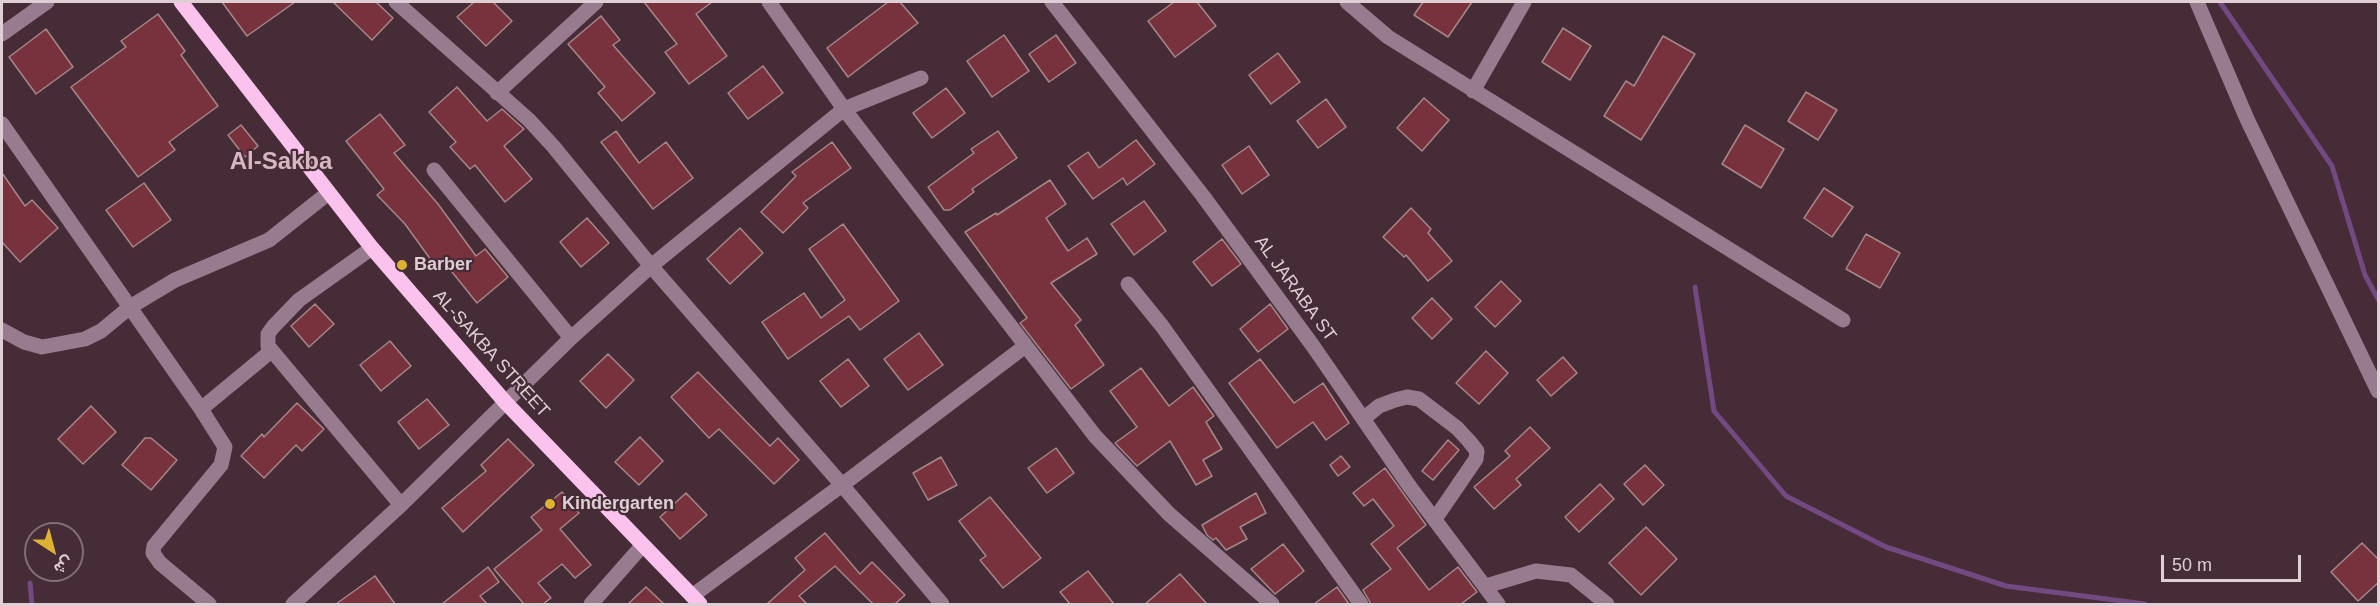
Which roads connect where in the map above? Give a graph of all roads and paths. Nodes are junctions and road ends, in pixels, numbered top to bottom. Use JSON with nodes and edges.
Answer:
{"nodes":[{"id":1,"x":47,"y":2,"type":"edge"},
{"id":2,"x":181,"y":2,"type":"edge"},
{"id":3,"x":396,"y":2,"type":"edge"},
{"id":4,"x":596,"y":2,"type":"edge"},
{"id":5,"x":769,"y":2,"type":"edge"},
{"id":6,"x":1052,"y":2,"type":"edge"},
{"id":7,"x":1347,"y":2,"type":"edge"},
{"id":8,"x":1524,"y":2,"type":"edge"},
{"id":9,"x":2197,"y":2,"type":"edge"},
{"id":10,"x":2,"y":34,"type":"edge"},
{"id":11,"x":921,"y":78,"type":"dead end"},
{"id":12,"x":1473,"y":91,"type":"junction"},
{"id":13,"x":497,"y":93,"type":"junction"},
{"id":14,"x":844,"y":110,"type":"junction"},
{"id":15,"x":2,"y":124,"type":"edge"},
{"id":16,"x":434,"y":170,"type":"dead end"},
{"id":17,"x":327,"y":194,"type":"junction"},
{"id":18,"x":372,"y":248,"type":"junction"},
{"id":19,"x":651,"y":266,"type":"junction"},
{"id":20,"x":1128,"y":284,"type":"dead end"},
{"id":21,"x":130,"y":307,"type":"junction"},
{"id":22,"x":1844,"y":320,"type":"dead end"},
{"id":23,"x":2,"y":330,"type":"edge"},
{"id":24,"x":571,"y":338,"type":"junction"},
{"id":25,"x":1024,"y":347,"type":"junction"},
{"id":26,"x":270,"y":352,"type":"junction"},
{"id":27,"x":2379,"y":391,"type":"edge"},
{"id":28,"x":506,"y":403,"type":"junction"},
{"id":29,"x":201,"y":409,"type":"junction"},
{"id":30,"x":1363,"y":419,"type":"junction"},
{"id":31,"x":842,"y":485,"type":"junction"},
{"id":32,"x":401,"y":505,"type":"junction"},
{"id":33,"x":1435,"y":519,"type":"junction"},
{"id":34,"x":642,"y":546,"type":"junction"},
{"id":35,"x":1486,"y":586,"type":"junction"},
{"id":36,"x":696,"y":600,"type":"edge"},
{"id":37,"x":209,"y":604,"type":"edge"},
{"id":38,"x":292,"y":604,"type":"edge"},
{"id":39,"x":591,"y":604,"type":"edge"},
{"id":40,"x":942,"y":604,"type":"edge"},
{"id":41,"x":1272,"y":604,"type":"edge"},
{"id":42,"x":1361,"y":604,"type":"edge"},
{"id":43,"x":1498,"y":604,"type":"edge"},
{"id":44,"x":1607,"y":604,"type":"edge"}],
"edges":[{"from":1,"to":10,"type":"street"},
{"from":2,"to":17,"type":"main road","name":"AL-SAKBA STREET"},
{"from":3,"to":13,"type":"street"},
{"from":4,"to":13,"type":"street"},
{"from":5,"to":14,"type":"street"},
{"from":6,"to":30,"type":"street","name":"AL JARABA ST"},
{"from":7,"to":12,"type":"street"},
{"from":8,"to":12,"type":"street"},
{"from":9,"to":27,"type":"street"},
{"from":11,"to":14,"type":"street"},
{"from":12,"to":22,"type":"street"},
{"from":13,"to":19,"type":"street"},
{"from":14,"to":19,"type":"street"},
{"from":14,"to":25,"type":"street"},
{"from":15,"to":21,"type":"street"},
{"from":16,"to":24,"type":"street"},
{"from":17,"to":18,"type":"main road","name":"AL-SAKBA STREET"},
{"from":17,"to":21,"type":"street"},
{"from":18,"to":26,"type":"street"},
{"from":18,"to":28,"type":"main road","name":"AL-SAKBA STREET"},
{"from":19,"to":24,"type":"street"},
{"from":19,"to":31,"type":"street"},
{"from":20,"to":42,"type":"street"},
{"from":21,"to":23,"type":"street"},
{"from":21,"to":29,"type":"street"},
{"from":24,"to":28,"type":"street"},
{"from":25,"to":31,"type":"street"},
{"from":25,"to":41,"type":"street"},
{"from":26,"to":29,"type":"street"},
{"from":26,"to":32,"type":"street"},
{"from":28,"to":32,"type":"street"},
{"from":28,"to":34,"type":"main road","name":"AL-SAKBA STREET"},
{"from":29,"to":37,"type":"street"},
{"from":30,"to":33,"type":"street","name":"AL JARABA ST"},
{"from":30,"to":33,"type":"street"},
{"from":31,"to":36,"type":"street"},
{"from":31,"to":40,"type":"street"},
{"from":32,"to":38,"type":"street"},
{"from":33,"to":35,"type":"street","name":"AL JARABA ST"},
{"from":34,"to":36,"type":"main road","name":"AL-SAKBA STREET"},
{"from":34,"to":39,"type":"street"},
{"from":35,"to":43,"type":"street","name":"AL JARABA ST"},
{"from":35,"to":44,"type":"street"}]}
